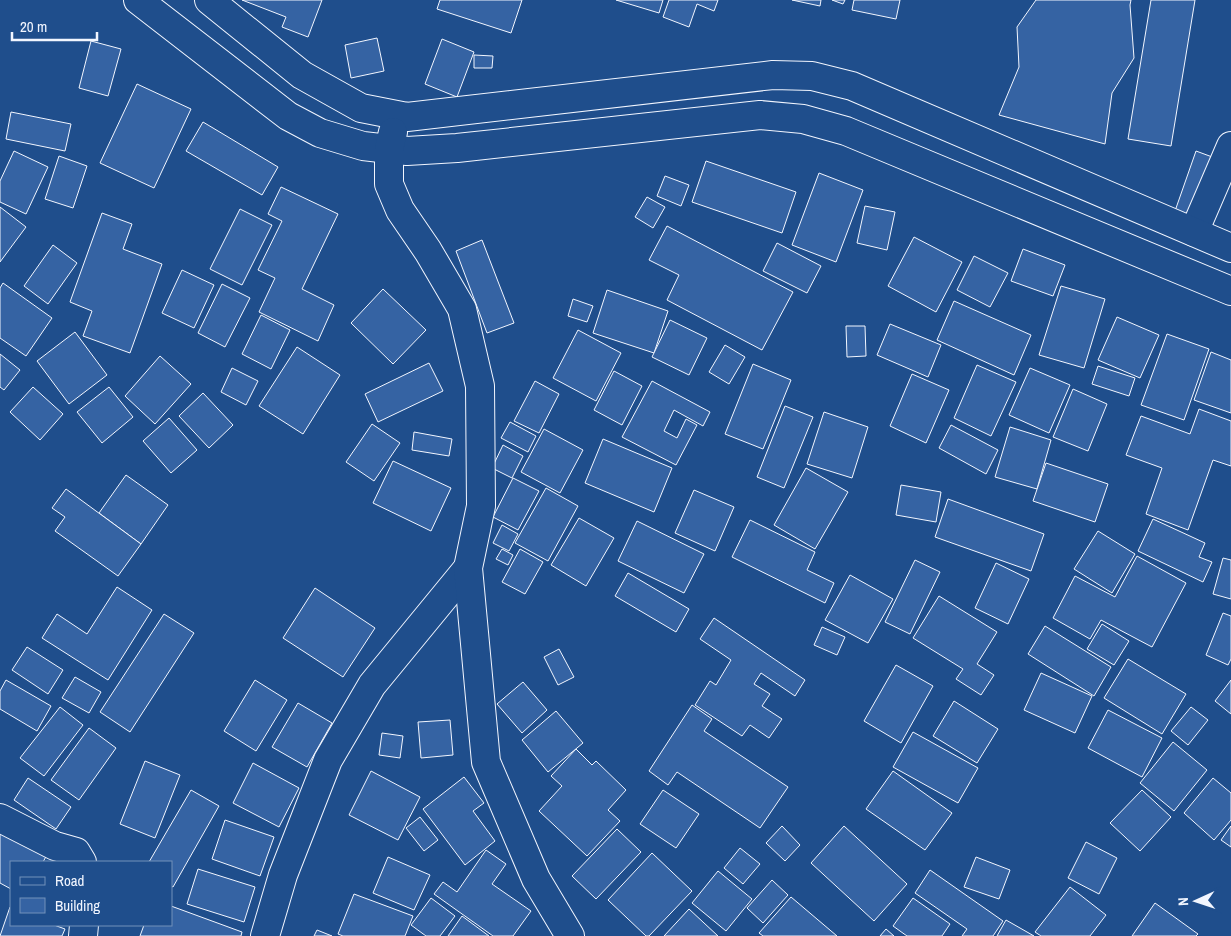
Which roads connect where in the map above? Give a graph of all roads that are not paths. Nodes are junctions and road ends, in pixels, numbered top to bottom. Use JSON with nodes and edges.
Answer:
{"nodes":[{"id":1,"x":138,"y":0,"type":"edge"},
{"id":2,"x":209,"y":0,"type":"edge"},
{"id":3,"x":397,"y":115,"type":"junction"},
{"id":4,"x":1231,"y":146,"type":"edge"},
{"id":5,"x":389,"y":149,"type":"junction"},
{"id":6,"x":1194,"y":232,"type":"junction"},
{"id":7,"x":1231,"y":248,"type":"edge"},
{"id":8,"x":1231,"y":291,"type":"edge"},
{"id":9,"x":468,"y":568,"type":"junction"},
{"id":10,"x":0,"y":818,"type":"edge"},
{"id":11,"x":81,"y":861,"type":"edge"},
{"id":12,"x":266,"y":936,"type":"edge"},
{"id":13,"x":570,"y":936,"type":"edge"}],
"edges":[{"from":1,"to":5,"type":"main road"},
{"from":2,"to":3,"type":"main road"},
{"from":3,"to":5,"type":"main road"},
{"from":3,"to":6,"type":"main road"},
{"from":4,"to":6,"type":"main road"},
{"from":5,"to":8,"type":"main road"},
{"from":5,"to":9,"type":"main road"},
{"from":6,"to":7,"type":"main road"},
{"from":9,"to":12,"type":"main road"},
{"from":9,"to":13,"type":"main road"},
{"from":10,"to":11,"type":"main road"}]}
